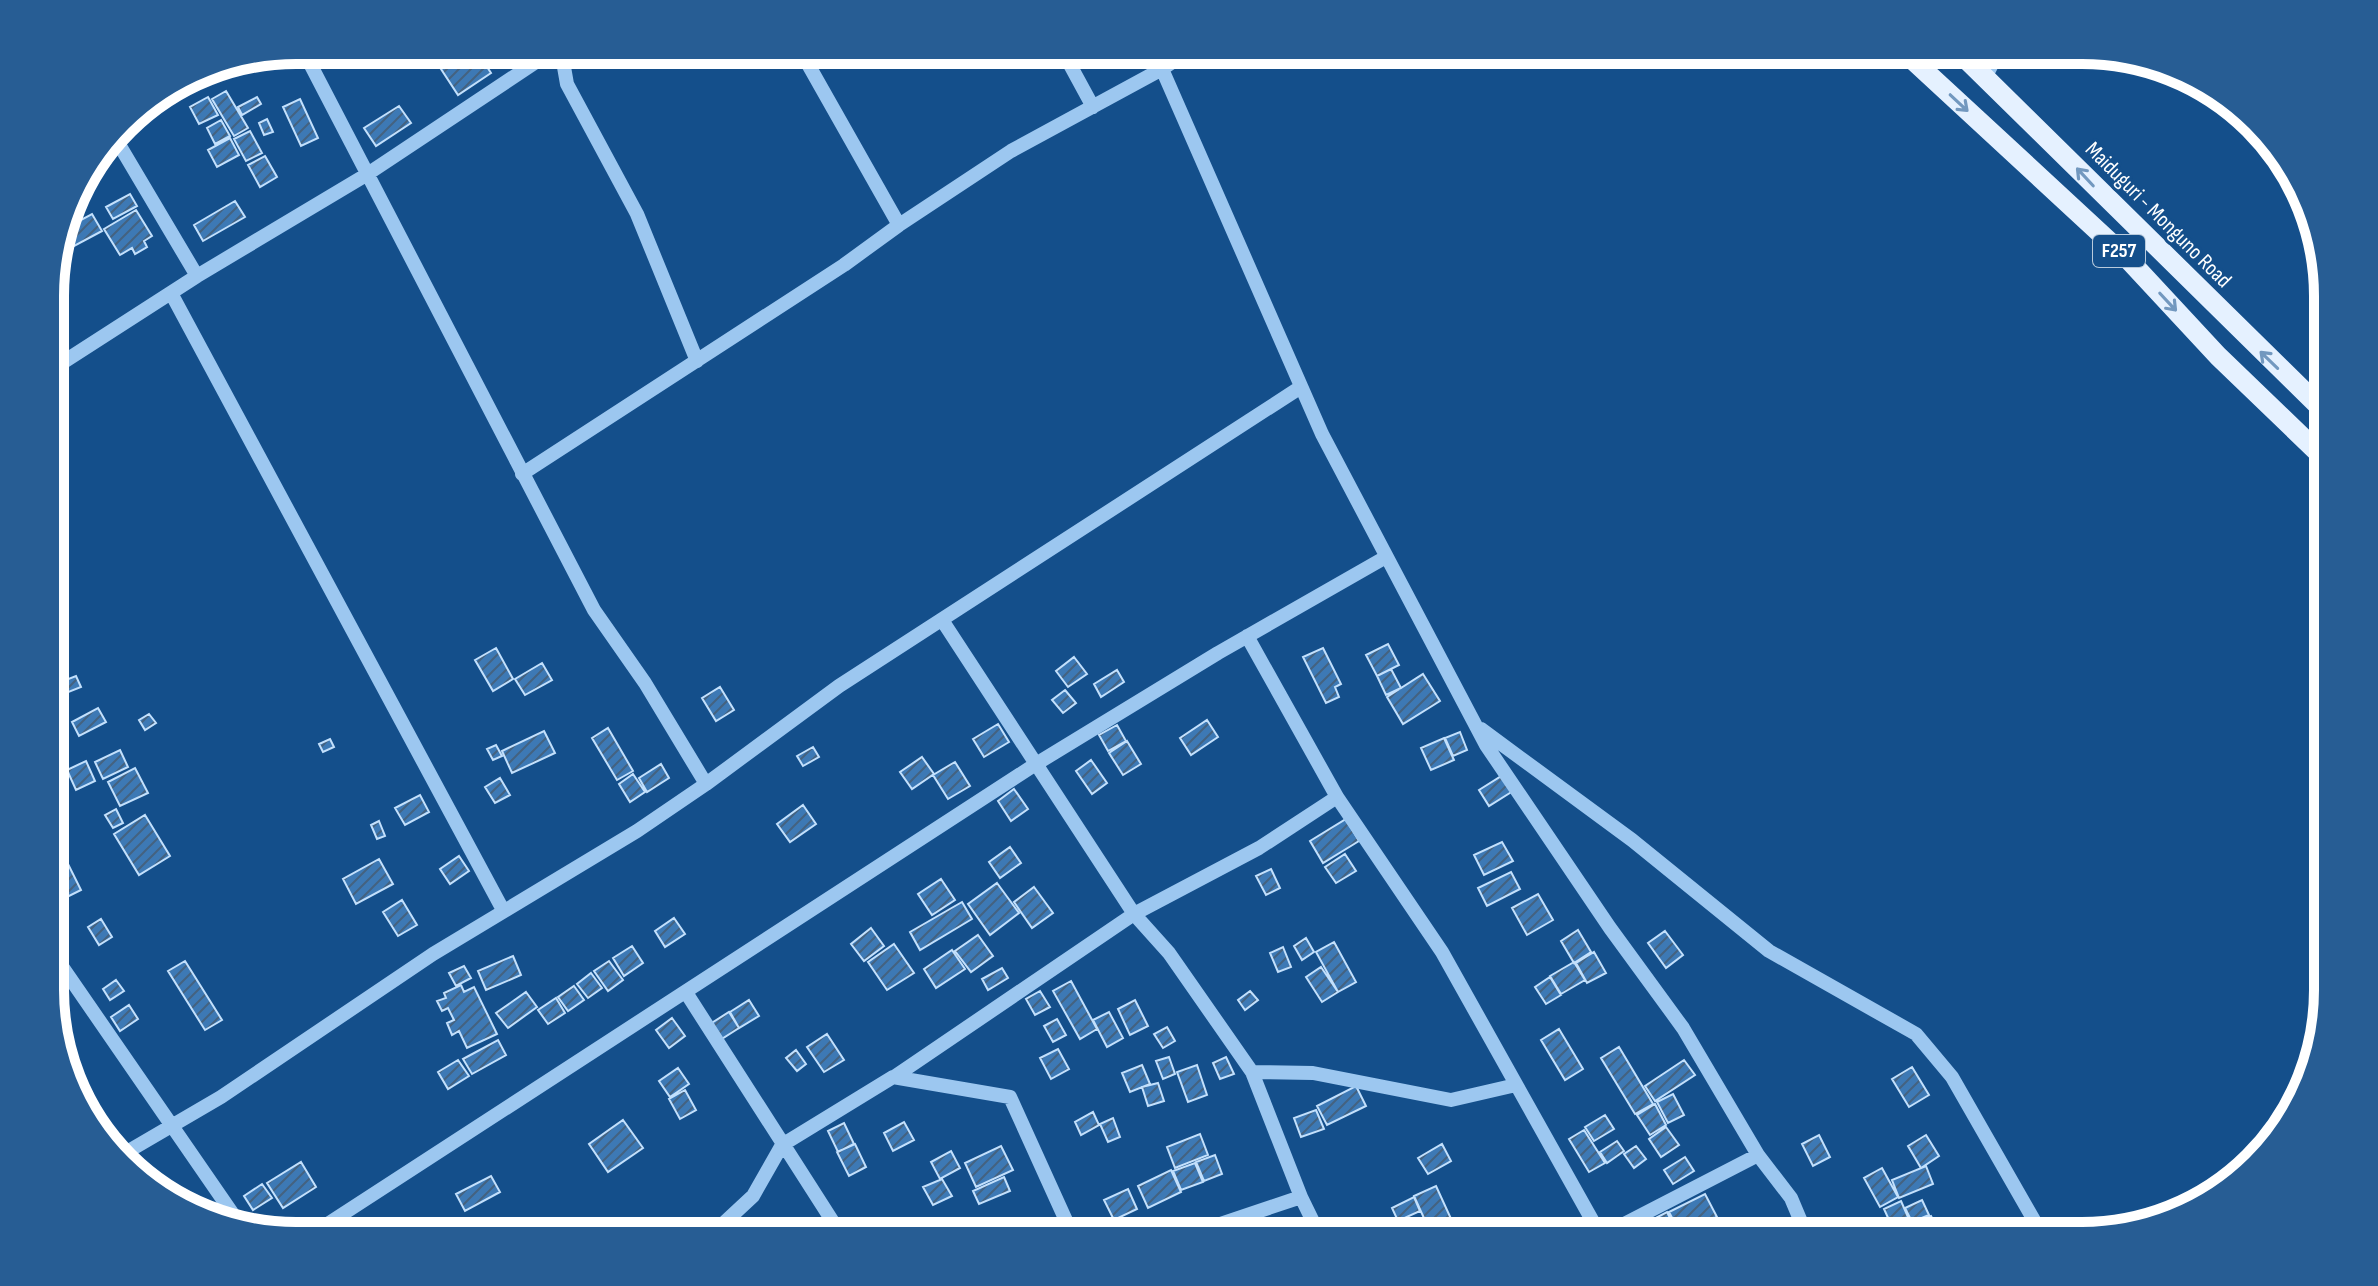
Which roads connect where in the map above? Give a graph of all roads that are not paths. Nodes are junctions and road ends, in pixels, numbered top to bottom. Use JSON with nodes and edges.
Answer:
{"nodes":[{"id":1,"x":310,"y":64,"type":"edge"},
{"id":2,"x":533,"y":64,"type":"edge"},
{"id":3,"x":563,"y":64,"type":"edge"},
{"id":4,"x":808,"y":64,"type":"edge"},
{"id":5,"x":1070,"y":64,"type":"edge"},
{"id":6,"x":1170,"y":64,"type":"edge"},
{"id":7,"x":1917,"y":64,"type":"edge"},
{"id":8,"x":1971,"y":64,"type":"edge"},
{"id":9,"x":1992,"y":64,"type":"edge"},
{"id":10,"x":1162,"y":69,"type":"junction"},
{"id":11,"x":1985,"y":78,"type":"junction"},
{"id":12,"x":1093,"y":107,"type":"junction"},
{"id":13,"x":120,"y":146,"type":"edge"},
{"id":14,"x":366,"y":175,"type":"junction"},
{"id":15,"x":899,"y":225,"type":"junction"},
{"id":16,"x":197,"y":276,"type":"junction"},
{"id":17,"x":171,"y":293,"type":"junction"},
{"id":18,"x":697,"y":361,"type":"junction"},
{"id":19,"x":64,"y":362,"type":"edge"},
{"id":20,"x":1301,"y":387,"type":"junction"},
{"id":21,"x":2314,"y":401,"type":"edge"},
{"id":22,"x":2314,"y":448,"type":"edge"},
{"id":23,"x":522,"y":474,"type":"junction"},
{"id":24,"x":1386,"y":557,"type":"junction"},
{"id":25,"x":942,"y":620,"type":"junction"},
{"id":26,"x":1247,"y":636,"type":"junction"},
{"id":27,"x":1475,"y":724,"type":"junction"},
{"id":28,"x":1036,"y":764,"type":"junction"},
{"id":29,"x":706,"y":784,"type":"junction"},
{"id":30,"x":1337,"y":797,"type":"junction"},
{"id":31,"x":503,"y":910,"type":"junction"},
{"id":32,"x":1134,"y":914,"type":"junction"},
{"id":33,"x":64,"y":970,"type":"edge"},
{"id":34,"x":687,"y":994,"type":"junction"},
{"id":35,"x":1252,"y":1072,"type":"junction"},
{"id":36,"x":894,"y":1077,"type":"junction"},
{"id":37,"x":1516,"y":1085,"type":"junction"},
{"id":38,"x":169,"y":1125,"type":"junction"},
{"id":39,"x":782,"y":1145,"type":"junction"},
{"id":40,"x":129,"y":1150,"type":"edge"},
{"id":41,"x":1758,"y":1155,"type":"junction"},
{"id":42,"x":1301,"y":1197,"type":"junction"},
{"id":43,"x":231,"y":1212,"type":"edge"},
{"id":44,"x":331,"y":1222,"type":"edge"},
{"id":45,"x":725,"y":1222,"type":"edge"},
{"id":46,"x":833,"y":1222,"type":"edge"},
{"id":47,"x":1067,"y":1222,"type":"edge"},
{"id":48,"x":1227,"y":1222,"type":"edge"},
{"id":49,"x":1313,"y":1222,"type":"edge"},
{"id":50,"x":1593,"y":1222,"type":"edge"},
{"id":51,"x":1628,"y":1222,"type":"edge"},
{"id":52,"x":1801,"y":1222,"type":"edge"},
{"id":53,"x":2035,"y":1222,"type":"edge"}],
"edges":[{"from":1,"to":14,"type":"street"},
{"from":2,"to":14,"type":"street"},
{"from":3,"to":18,"type":"street"},
{"from":4,"to":15,"type":"street"},
{"from":5,"to":12,"type":"street"},
{"from":6,"to":10,"type":"street"},
{"from":7,"to":22,"type":"main road","number":"F257","one_way":true},
{"from":8,"to":11,"type":"main road","name":"Maiduguri - Monguno Road","number":"F257"},
{"from":9,"to":11,"type":"street"},
{"from":10,"to":12,"type":"street"},
{"from":10,"to":20,"type":"street"},
{"from":21,"to":11,"type":"main road","name":"Maiduguri - Monguno Road","number":"F257","one_way":true},
{"from":12,"to":15,"type":"street"},
{"from":13,"to":16,"type":"street"},
{"from":14,"to":16,"type":"street"},
{"from":14,"to":23,"type":"street"},
{"from":15,"to":18,"type":"street"},
{"from":16,"to":17,"type":"street"},
{"from":17,"to":19,"type":"street"},
{"from":17,"to":31,"type":"street"},
{"from":18,"to":23,"type":"street"},
{"from":20,"to":24,"type":"street"},
{"from":20,"to":25,"type":"street"},
{"from":23,"to":29,"type":"street"},
{"from":24,"to":26,"type":"street"},
{"from":24,"to":27,"type":"street"},
{"from":25,"to":28,"type":"street"},
{"from":25,"to":29,"type":"street"},
{"from":26,"to":28,"type":"street"},
{"from":26,"to":30,"type":"street"},
{"from":27,"to":41,"type":"street"},
{"from":27,"to":53,"type":"street"},
{"from":28,"to":32,"type":"street"},
{"from":28,"to":34,"type":"street"},
{"from":29,"to":31,"type":"street"},
{"from":30,"to":32,"type":"street"},
{"from":30,"to":37,"type":"street"},
{"from":31,"to":38,"type":"street"},
{"from":32,"to":35,"type":"street"},
{"from":32,"to":36,"type":"street"},
{"from":33,"to":38,"type":"street"},
{"from":34,"to":39,"type":"street"},
{"from":34,"to":44,"type":"street"},
{"from":35,"to":37,"type":"street"},
{"from":35,"to":42,"type":"street"},
{"from":36,"to":39,"type":"street"},
{"from":36,"to":47,"type":"street"},
{"from":37,"to":50,"type":"street"},
{"from":38,"to":40,"type":"street"},
{"from":38,"to":43,"type":"street"},
{"from":39,"to":45,"type":"street"},
{"from":39,"to":46,"type":"street"},
{"from":41,"to":51,"type":"street"},
{"from":41,"to":52,"type":"street"},
{"from":42,"to":48,"type":"street"},
{"from":42,"to":49,"type":"street"}]}
